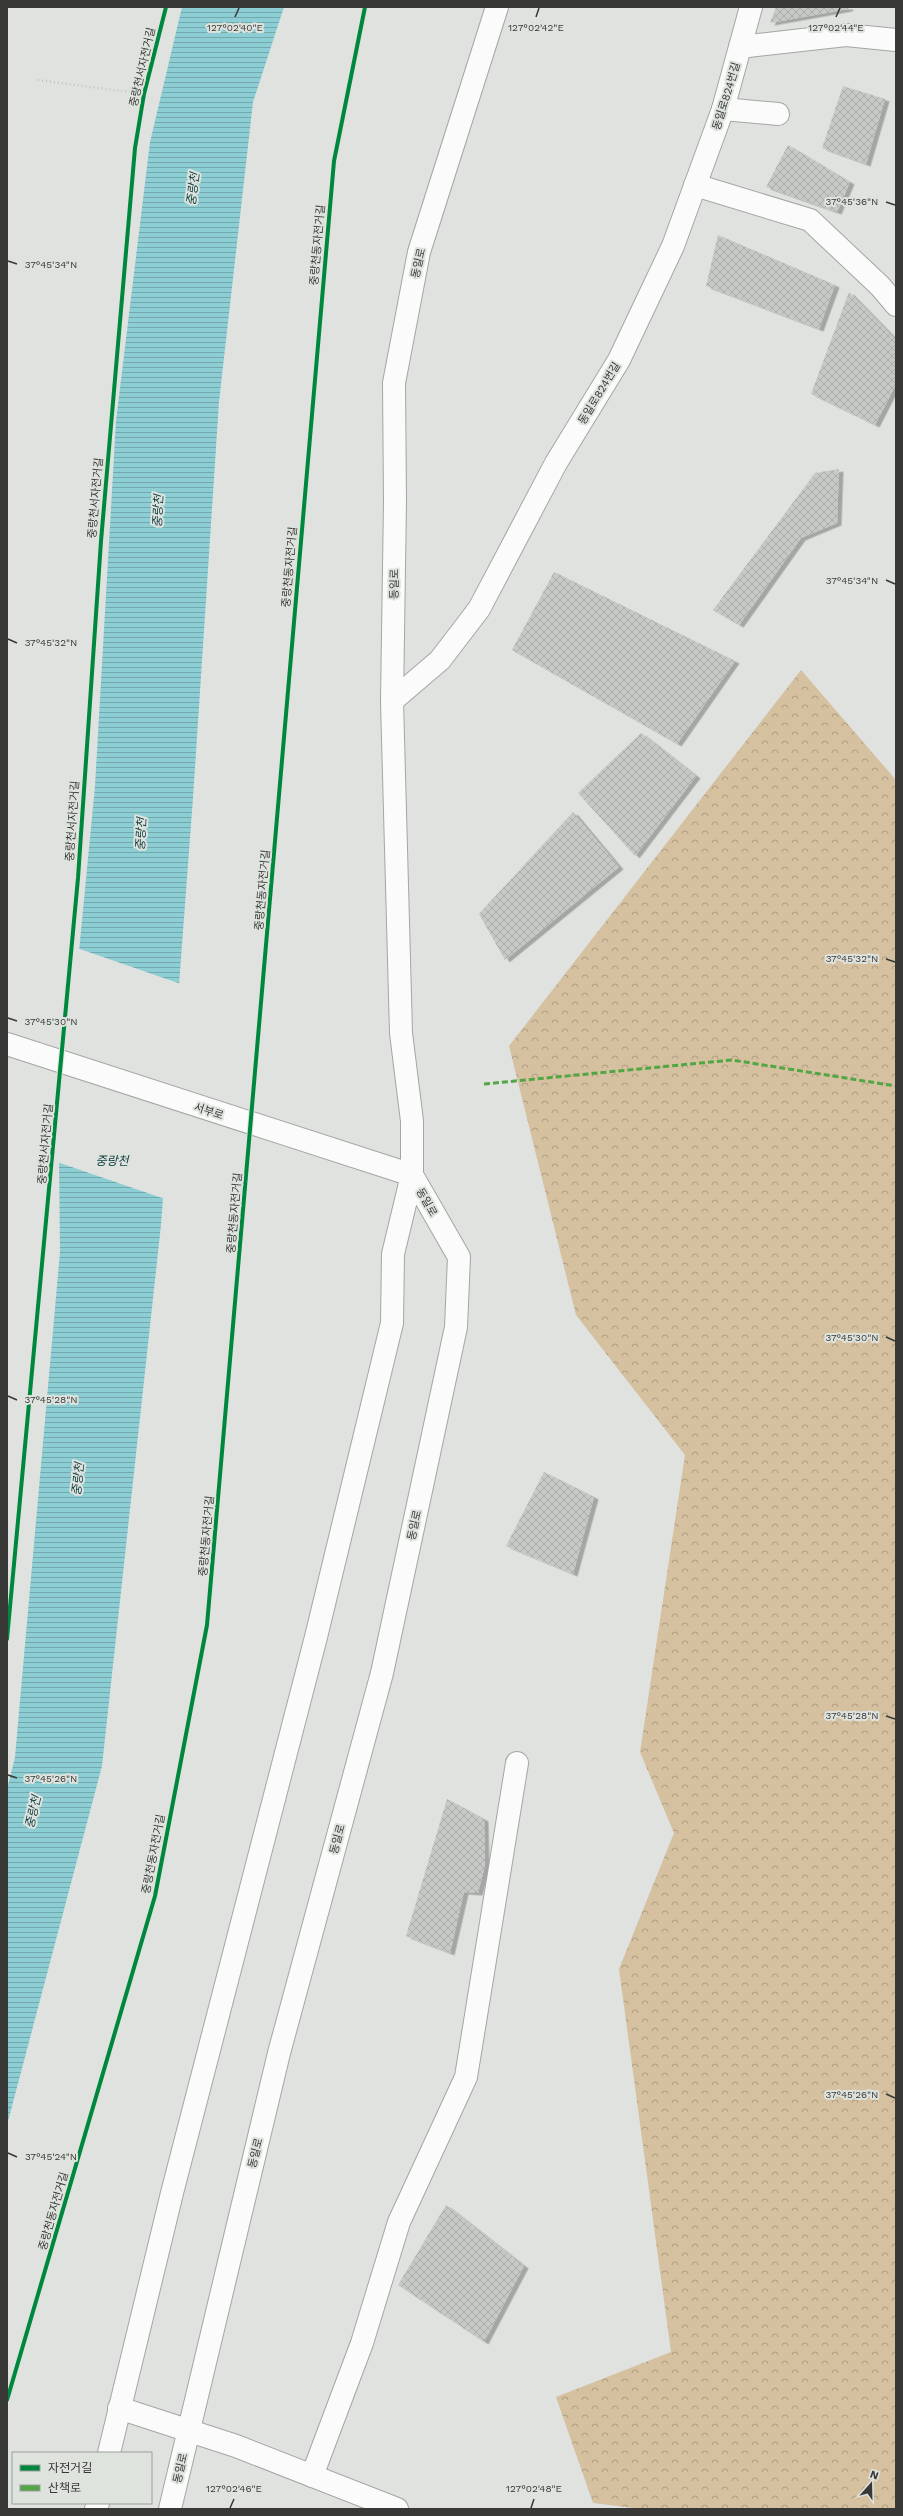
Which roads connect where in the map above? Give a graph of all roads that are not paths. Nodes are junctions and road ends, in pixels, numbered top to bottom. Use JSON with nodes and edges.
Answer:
{"nodes":[{"id":1,"x":497,"y":7,"type":"edge"},
{"id":2,"x":751,"y":7,"type":"edge"},
{"id":3,"x":896,"y":40,"type":"edge"},
{"id":4,"x":740,"y":47,"type":"junction"},
{"id":5,"x":723,"y":109,"type":"junction"},
{"id":6,"x":778,"y":114,"type":"dead end"},
{"id":7,"x":695,"y":185,"type":"junction"},
{"id":8,"x":896,"y":305,"type":"edge"},
{"id":9,"x":392,"y":701,"type":"junction"},
{"id":10,"x":7,"y":1044,"type":"edge"},
{"id":11,"x":412,"y":1175,"type":"junction"},
{"id":12,"x":517,"y":1763,"type":"dead end"},
{"id":13,"x":119,"y":2408,"type":"junction"},
{"id":14,"x":188,"y":2431,"type":"junction"},
{"id":15,"x":109,"y":2452,"type":"edge"},
{"id":16,"x":312,"y":2476,"type":"junction"},
{"id":17,"x":170,"y":2509,"type":"edge"},
{"id":18,"x":397,"y":2509,"type":"edge"}],
"edges":[{"from":1,"to":9,"type":"street","name":"동일로"},
{"from":2,"to":4,"type":"street","name":"동일로824번길"},
{"from":3,"to":4,"type":"street","name":"동일로824번길"},
{"from":4,"to":5,"type":"street","name":"동일로824번길"},
{"from":5,"to":6,"type":"street"},
{"from":5,"to":7,"type":"street","name":"동일로824번길"},
{"from":7,"to":8,"type":"street"},
{"from":7,"to":9,"type":"street","name":"동일로824번길"},
{"from":9,"to":11,"type":"street","name":"동일로"},
{"from":10,"to":11,"type":"street","name":"서부로"},
{"from":11,"to":13,"type":"street","name":"동일로"},
{"from":11,"to":14,"type":"street","name":"동일로"},
{"from":12,"to":16,"type":"street"},
{"from":13,"to":14,"type":"street"},
{"from":13,"to":15,"type":"street","name":"동일로"},
{"from":14,"to":16,"type":"street"},
{"from":14,"to":17,"type":"street","name":"동일로"},
{"from":16,"to":18,"type":"street"}]}
